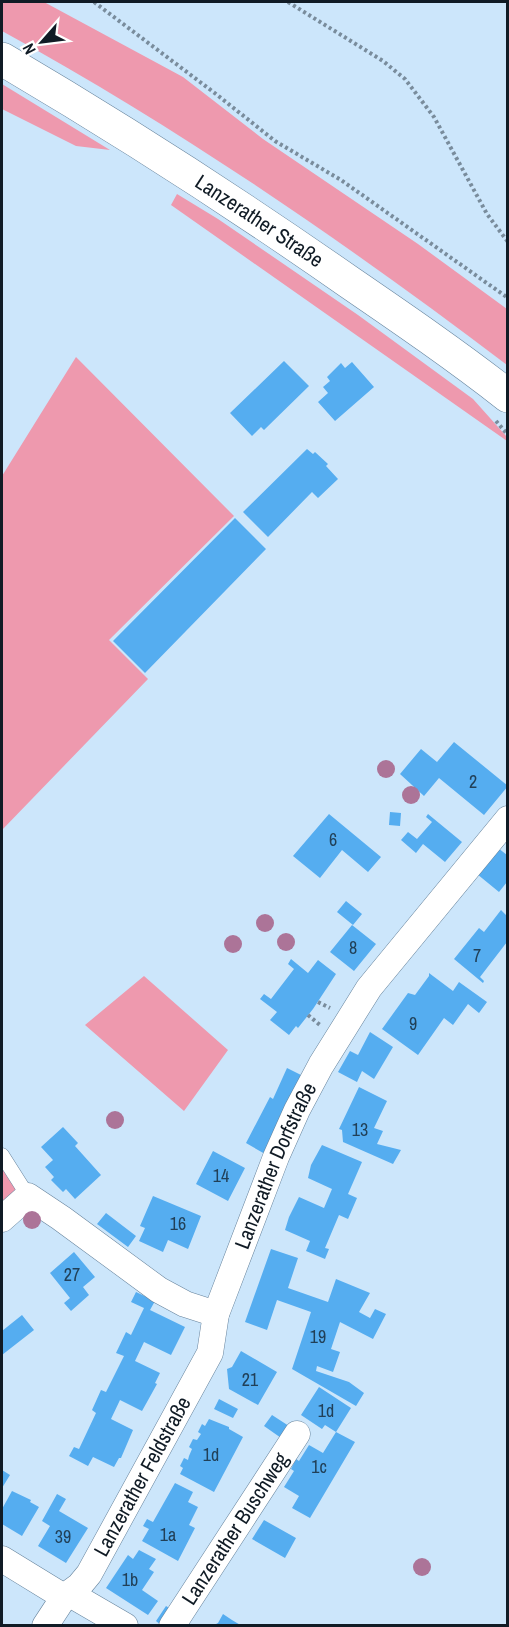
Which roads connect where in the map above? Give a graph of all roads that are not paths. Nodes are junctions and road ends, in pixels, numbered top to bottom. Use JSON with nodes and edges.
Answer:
{"nodes":[{"id":1,"x":2,"y":59,"type":"edge"},
{"id":2,"x":507,"y":396,"type":"edge"},
{"id":3,"x":507,"y":819,"type":"edge"},
{"id":4,"x":2,"y":1155,"type":"edge"},
{"id":5,"x":28,"y":1196,"type":"junction"},
{"id":6,"x":2,"y":1220,"type":"edge"},
{"id":7,"x":216,"y":1314,"type":"junction"},
{"id":8,"x":297,"y":1434,"type":"dead end"},
{"id":9,"x":2,"y":1559,"type":"edge"},
{"id":10,"x":67,"y":1595,"type":"junction"},
{"id":11,"x":45,"y":1626,"type":"edge"},
{"id":12,"x":125,"y":1626,"type":"edge"},
{"id":13,"x":172,"y":1626,"type":"edge"}],
"edges":[{"from":1,"to":2,"type":"main road","name":"Lanzerather Straße"},
{"from":3,"to":7,"type":"street","name":"Lanzerather Dorfstraße"},
{"from":4,"to":5,"type":"lane"},
{"from":5,"to":6,"type":"street"},
{"from":5,"to":7,"type":"street"},
{"from":7,"to":10,"type":"street","name":"Lanzerather Feldstraße"},
{"from":8,"to":13,"type":"street","name":"Lanzerather Buschweg"},
{"from":9,"to":10,"type":"street"},
{"from":10,"to":11,"type":"street","name":"Lanzerather Feldstraße"},
{"from":10,"to":12,"type":"street"}]}
